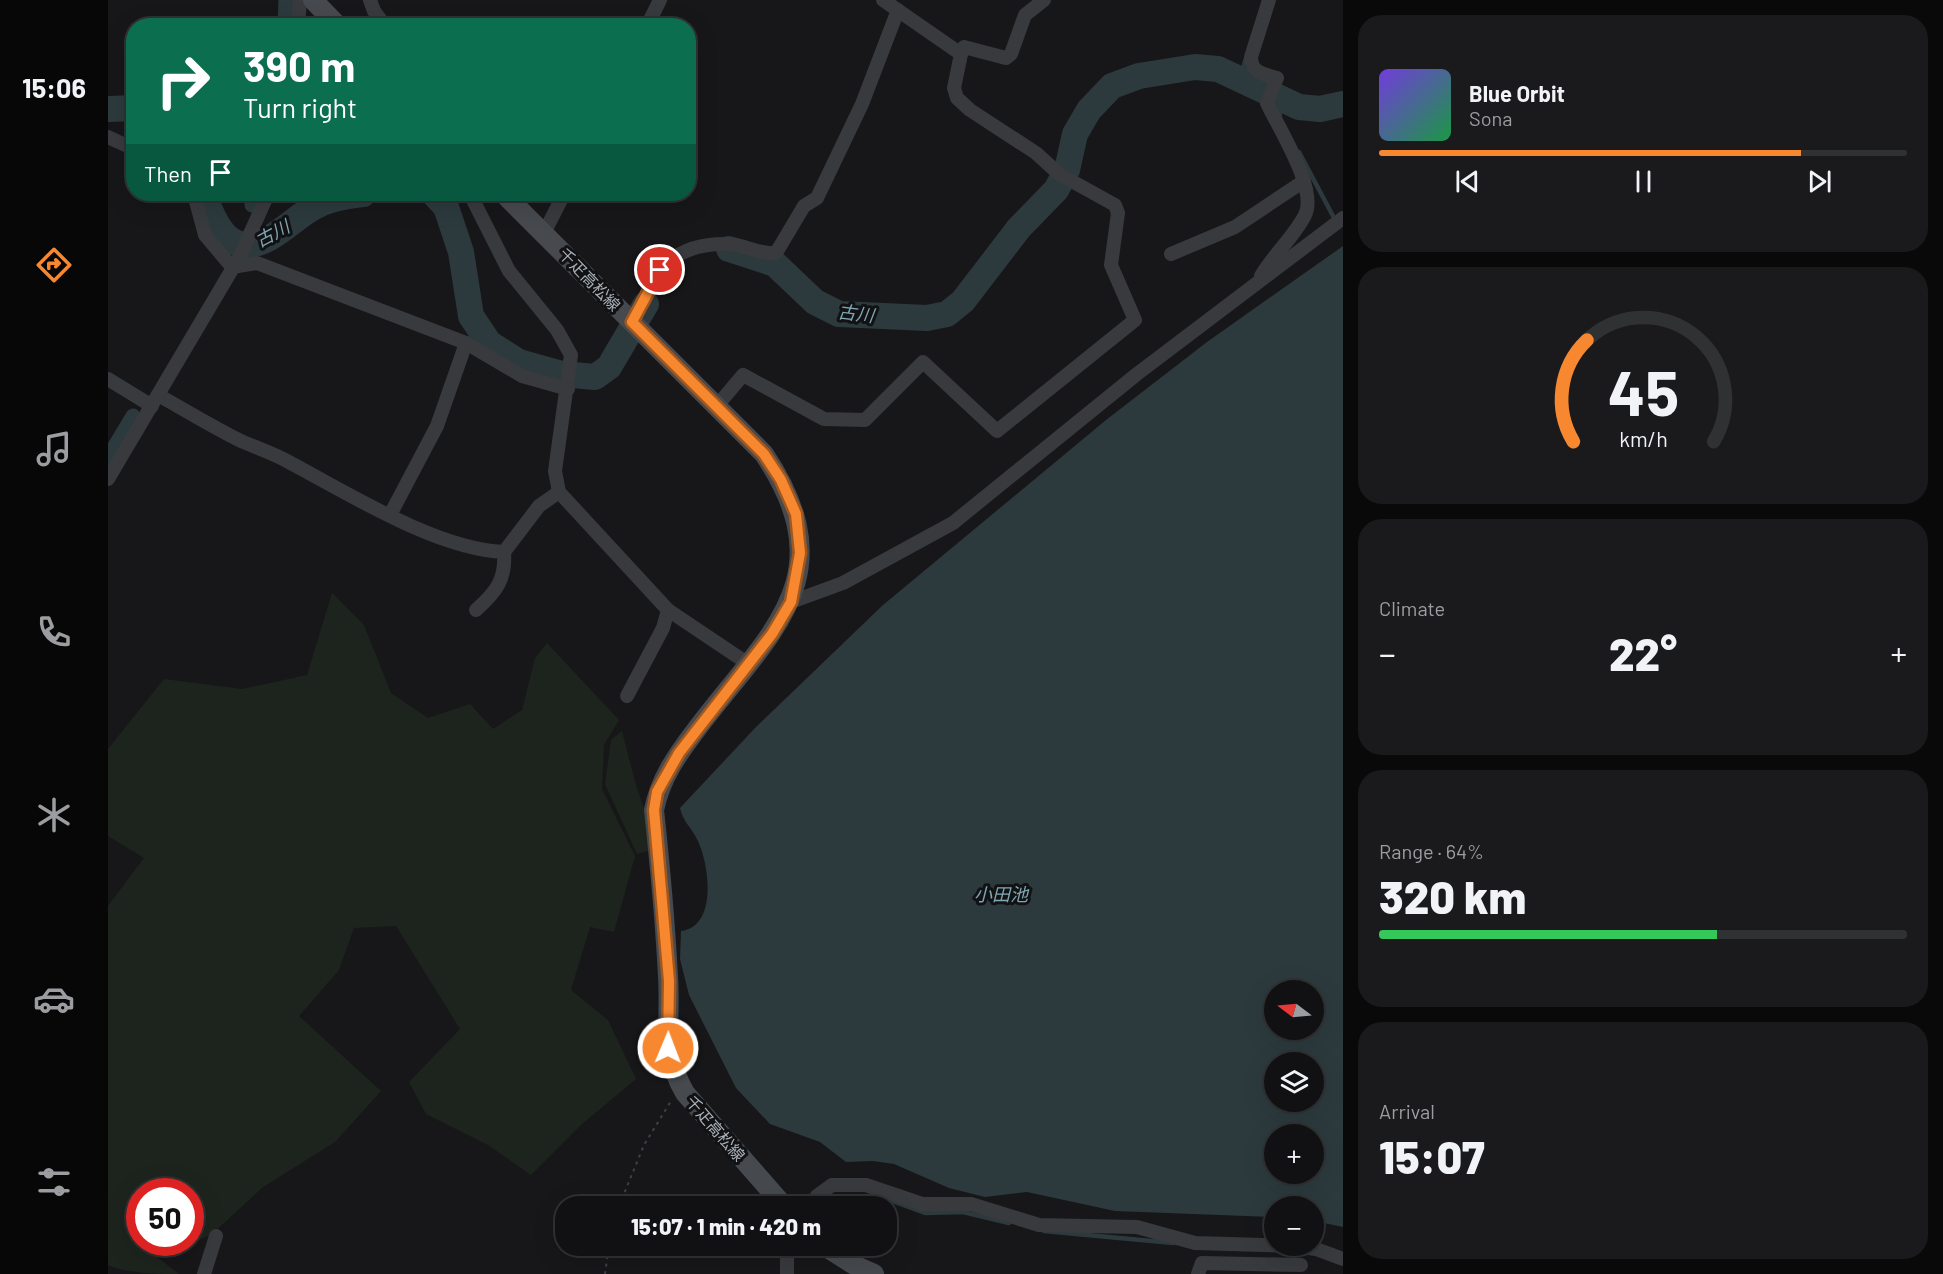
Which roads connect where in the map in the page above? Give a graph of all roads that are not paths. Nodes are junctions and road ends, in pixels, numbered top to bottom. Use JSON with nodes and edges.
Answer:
{"nodes":[{"id":1,"x":300,"y":0,"type":"edge"},
{"id":2,"x":313,"y":0,"type":"edge"},
{"id":3,"x":370,"y":0,"type":"edge"},
{"id":4,"x":660,"y":0,"type":"edge"},
{"id":5,"x":884,"y":0,"type":"edge"},
{"id":6,"x":1044,"y":0,"type":"edge"},
{"id":7,"x":1269,"y":0,"type":"edge"},
{"id":8,"x":898,"y":10,"type":"junction"},
{"id":9,"x":299,"y":18,"type":"edge"},
{"id":10,"x":330,"y":18,"type":"edge"},
{"id":11,"x":380,"y":18,"type":"edge"},
{"id":12,"x":651,"y":18,"type":"edge"},
{"id":13,"x":961,"y":54,"type":"junction"},
{"id":14,"x":108,"y":137,"type":"edge"},
{"id":15,"x":126,"y":145,"type":"edge"},
{"id":16,"x":1304,"y":181,"type":"junction"},
{"id":17,"x":196,"y":201,"type":"edge"},
{"id":18,"x":265,"y":201,"type":"edge"},
{"id":19,"x":474,"y":201,"type":"edge"},
{"id":20,"x":511,"y":201,"type":"edge"},
{"id":21,"x":560,"y":201,"type":"edge"},
{"id":22,"x":1343,"y":218,"type":"edge"},
{"id":23,"x":544,"y":233,"type":"junction"},
{"id":24,"x":1171,"y":255,"type":"dead end"},
{"id":25,"x":236,"y":261,"type":"junction"},
{"id":26,"x":1254,"y":287,"type":"junction"},
{"id":27,"x":636,"y":327,"type":"junction"},
{"id":28,"x":466,"y":343,"type":"junction"},
{"id":29,"x":108,"y":379,"type":"edge"},
{"id":30,"x":568,"y":385,"type":"junction"},
{"id":31,"x":155,"y":400,"type":"junction"},
{"id":32,"x":716,"y":406,"type":"junction"},
{"id":33,"x":108,"y":479,"type":"edge"},
{"id":34,"x":559,"y":492,"type":"junction"},
{"id":35,"x":390,"y":515,"type":"junction"},
{"id":36,"x":504,"y":552,"type":"junction"},
{"id":37,"x":791,"y":602,"type":"junction"},
{"id":38,"x":476,"y":610,"type":"dead end"},
{"id":39,"x":668,"y":610,"type":"junction"},
{"id":40,"x":747,"y":663,"type":"junction"},
{"id":41,"x":627,"y":696,"type":"dead end"},
{"id":42,"x":775,"y":1196,"type":"edge"},
{"id":43,"x":817,"y":1196,"type":"edge"},
{"id":44,"x":216,"y":1236,"type":"dead end"},
{"id":45,"x":787,"y":1256,"type":"edge"},
{"id":46,"x":840,"y":1256,"type":"edge"},
{"id":47,"x":1343,"y":1259,"type":"edge"},
{"id":48,"x":1301,"y":1265,"type":"dead end"},
{"id":49,"x":204,"y":1274,"type":"edge"},
{"id":50,"x":787,"y":1274,"type":"edge"},
{"id":51,"x":874,"y":1274,"type":"edge"},
{"id":52,"x":1198,"y":1274,"type":"edge"}],
"edges":[{"from":1,"to":9,"type":"street"},
{"from":2,"to":10,"type":"main road"},
{"from":3,"to":11,"type":"street"},
{"from":4,"to":12,"type":"street"},
{"from":5,"to":8,"type":"street"},
{"from":6,"to":13,"type":"street"},
{"from":7,"to":16,"type":"street"},
{"from":8,"to":13,"type":"street"},
{"from":8,"to":27,"type":"street"},
{"from":13,"to":32,"type":"street"},
{"from":14,"to":15,"type":"street"},
{"from":16,"to":24,"type":"street"},
{"from":16,"to":26,"type":"street"},
{"from":17,"to":25,"type":"street"},
{"from":18,"to":25,"type":"street"},
{"from":19,"to":30,"type":"street"},
{"from":20,"to":23,"type":"main road","name":"千疋高松線"},
{"from":21,"to":23,"type":"street"},
{"from":22,"to":26,"type":"street"},
{"from":23,"to":27,"type":"main road","name":"千疋高松線"},
{"from":25,"to":28,"type":"street"},
{"from":25,"to":31,"type":"street"},
{"from":26,"to":37,"type":"street"},
{"from":27,"to":32,"type":"main road","name":"千疋高松線"},
{"from":28,"to":30,"type":"street"},
{"from":28,"to":35,"type":"street"},
{"from":29,"to":31,"type":"street"},
{"from":30,"to":34,"type":"street"},
{"from":31,"to":33,"type":"street"},
{"from":31,"to":35,"type":"street"},
{"from":32,"to":37,"type":"main road","name":"千疋高松線"},
{"from":34,"to":36,"type":"street"},
{"from":34,"to":39,"type":"street"},
{"from":35,"to":36,"type":"street"},
{"from":36,"to":38,"type":"street"},
{"from":37,"to":40,"type":"main road","name":"千疋高松線"},
{"from":39,"to":40,"type":"street"},
{"from":39,"to":41,"type":"street"},
{"from":40,"to":42,"type":"main road","name":"千疋高松線"},
{"from":43,"to":47,"type":"street"},
{"from":44,"to":49,"type":"street"},
{"from":45,"to":50,"type":"street"},
{"from":46,"to":51,"type":"main road"},
{"from":48,"to":52,"type":"street"}]}
